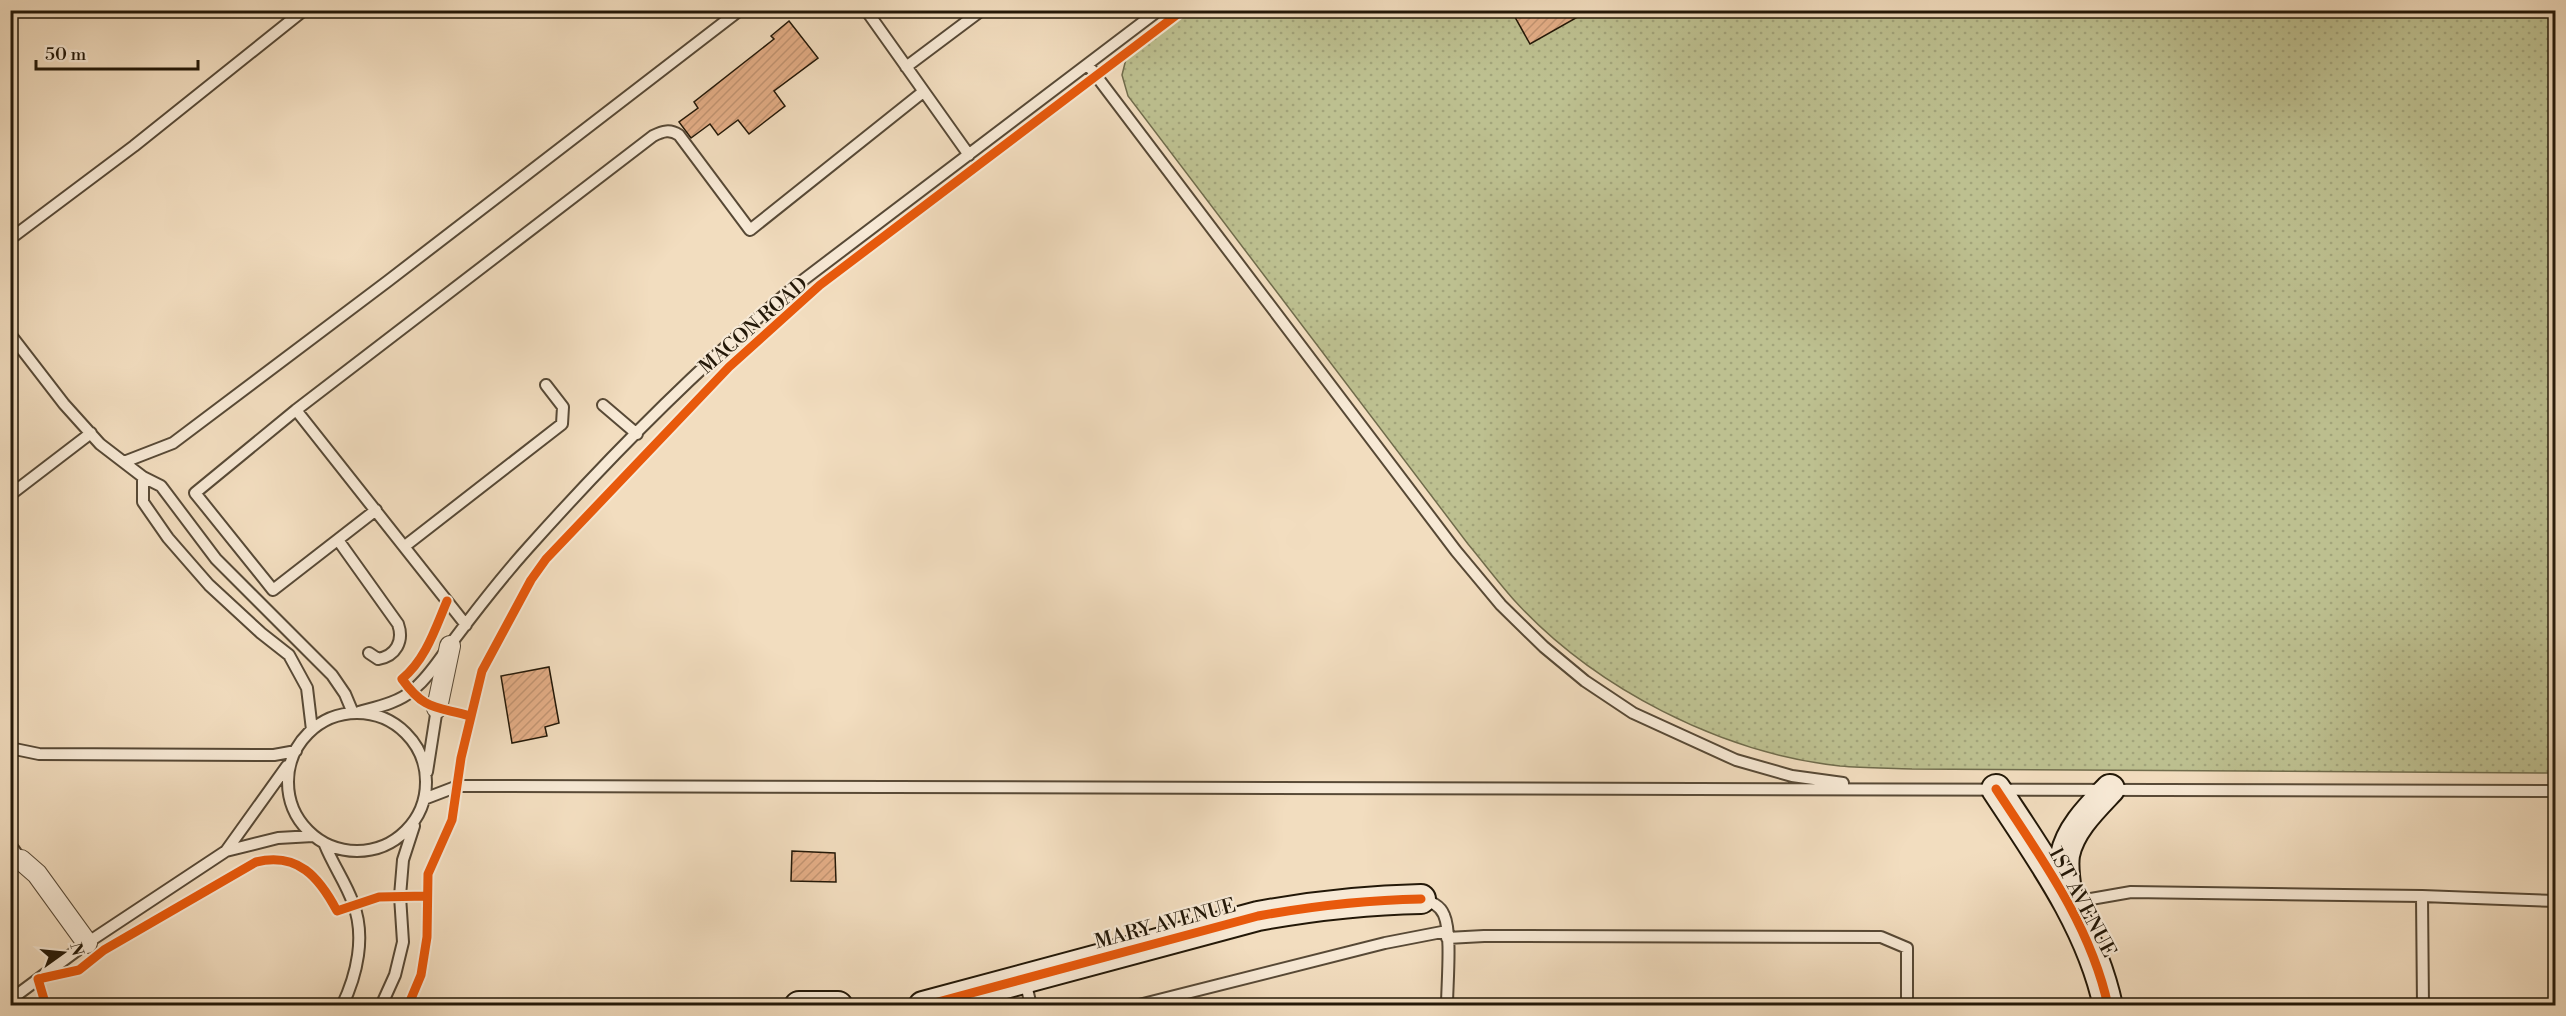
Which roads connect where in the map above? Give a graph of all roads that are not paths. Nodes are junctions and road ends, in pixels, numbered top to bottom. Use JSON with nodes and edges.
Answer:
{"nodes":[{"id":1,"x":304,"y":10,"type":"edge"},
{"id":2,"x":740,"y":10,"type":"edge"},
{"id":3,"x":866,"y":10,"type":"edge"},
{"id":4,"x":982,"y":10,"type":"edge"},
{"id":5,"x":1159,"y":10,"type":"edge"},
{"id":6,"x":1088,"y":65,"type":"junction"},
{"id":7,"x":906,"y":67,"type":"junction"},
{"id":8,"x":923,"y":92,"type":"junction"},
{"id":9,"x":969,"y":155,"type":"junction"},
{"id":10,"x":10,"y":239,"type":"edge"},
{"id":11,"x":10,"y":333,"type":"edge"},
{"id":12,"x":546,"y":385,"type":"dead end"},
{"id":13,"x":603,"y":405,"type":"dead end"},
{"id":14,"x":296,"y":410,"type":"junction"},
{"id":15,"x":90,"y":433,"type":"junction"},
{"id":16,"x":637,"y":434,"type":"junction"},
{"id":17,"x":124,"y":462,"type":"junction"},
{"id":18,"x":143,"y":477,"type":"junction"},
{"id":19,"x":10,"y":495,"type":"edge"},
{"id":20,"x":376,"y":510,"type":"junction"},
{"id":21,"x":338,"y":540,"type":"junction"},
{"id":22,"x":405,"y":546,"type":"junction"},
{"id":23,"x":466,"y":625,"type":"junction"},
{"id":24,"x":450,"y":646,"type":"junction"},
{"id":25,"x":369,"y":653,"type":"dead end"},
{"id":26,"x":437,"y":708,"type":"joint"},
{"id":27,"x":356,"y":713,"type":"junction"},
{"id":28,"x":312,"y":730,"type":"junction"},
{"id":29,"x":10,"y":748,"type":"edge"},
{"id":30,"x":296,"y":751,"type":"junction"},
{"id":31,"x":290,"y":762,"type":"junction"},
{"id":32,"x":426,"y":778,"type":"junction"},
{"id":33,"x":1885,"y":789,"type":"junction"},
{"id":34,"x":1996,"y":789,"type":"junction"},
{"id":35,"x":2110,"y":789,"type":"junction"},
{"id":36,"x":2556,"y":791,"type":"edge"},
{"id":37,"x":424,"y":799,"type":"junction"},
{"id":38,"x":416,"y":819,"type":"junction"},
{"id":39,"x":313,"y":836,"type":"junction"},
{"id":40,"x":325,"y":845,"type":"junction"},
{"id":41,"x":226,"y":851,"type":"junction"},
{"id":42,"x":13,"y":853,"type":"edge"},
{"id":43,"x":2422,"y":896,"type":"junction"},
{"id":44,"x":1422,"y":899,"type":"joint"},
{"id":45,"x":2556,"y":901,"type":"edge"},
{"id":46,"x":2068,"y":903,"type":"junction"},
{"id":47,"x":1447,"y":934,"type":"junction"},
{"id":48,"x":87,"y":943,"type":"junction"},
{"id":49,"x":1028,"y":993,"type":"edge"},
{"id":50,"x":10,"y":1000,"type":"edge"},
{"id":51,"x":342,"y":1005,"type":"edge"},
{"id":52,"x":381,"y":1005,"type":"edge"},
{"id":53,"x":799,"y":1005,"type":"edge"},
{"id":54,"x":838,"y":1005,"type":"edge"},
{"id":55,"x":923,"y":1005,"type":"edge"},
{"id":56,"x":1135,"y":1005,"type":"edge"},
{"id":57,"x":1447,"y":1005,"type":"edge"},
{"id":58,"x":1907,"y":1005,"type":"edge"},
{"id":59,"x":2108,"y":1005,"type":"edge"},
{"id":60,"x":2422,"y":1005,"type":"edge"}],
"edges":[{"from":1,"to":10,"type":"lane"},
{"from":2,"to":17,"type":"lane"},
{"from":3,"to":7,"type":"lane"},
{"from":4,"to":7,"type":"lane"},
{"from":5,"to":6,"type":"lane","name":"MACON ROAD"},
{"from":6,"to":9,"type":"lane","name":"MACON ROAD"},
{"from":6,"to":33,"type":"lane"},
{"from":7,"to":8,"type":"lane"},
{"from":8,"to":9,"type":"lane"},
{"from":8,"to":14,"type":"lane"},
{"from":9,"to":16,"type":"lane","name":"MACON ROAD"},
{"from":11,"to":15,"type":"lane"},
{"from":12,"to":22,"type":"lane"},
{"from":13,"to":16,"type":"lane"},
{"from":14,"to":20,"type":"lane"},
{"from":14,"to":21,"type":"lane"},
{"from":15,"to":17,"type":"lane"},
{"from":15,"to":19,"type":"lane"},
{"from":16,"to":23,"type":"lane","name":"MACON ROAD"},
{"from":17,"to":18,"type":"lane"},
{"from":18,"to":27,"type":"lane"},
{"from":18,"to":28,"type":"lane"},
{"from":20,"to":21,"type":"lane"},
{"from":20,"to":22,"type":"lane"},
{"from":21,"to":25,"type":"lane"},
{"from":22,"to":23,"type":"lane"},
{"from":23,"to":24,"type":"lane","name":"MACON ROAD"},
{"from":24,"to":26,"type":"street","name":"MACON ROAD"},
{"from":24,"to":27,"type":"lane","name":"MACON ROAD"},
{"from":26,"to":32,"type":"lane","name":"MACON ROAD"},
{"from":27,"to":28,"type":"lane"},
{"from":27,"to":32,"type":"lane"},
{"from":28,"to":30,"type":"lane"},
{"from":29,"to":30,"type":"lane"},
{"from":30,"to":31,"type":"lane"},
{"from":31,"to":39,"type":"lane"},
{"from":31,"to":41,"type":"lane"},
{"from":32,"to":37,"type":"lane"},
{"from":33,"to":34,"type":"lane"},
{"from":33,"to":37,"type":"lane"},
{"from":34,"to":35,"type":"lane"},
{"from":34,"to":46,"type":"street","name":"1ST AVENUE"},
{"from":35,"to":36,"type":"lane"},
{"from":35,"to":46,"type":"street","name":"1ST AVENUE"},
{"from":37,"to":38,"type":"lane"},
{"from":38,"to":40,"type":"lane"},
{"from":38,"to":52,"type":"lane"},
{"from":39,"to":40,"type":"lane"},
{"from":39,"to":41,"type":"lane"},
{"from":40,"to":51,"type":"lane"},
{"from":41,"to":48,"type":"lane"},
{"from":42,"to":48,"type":"street"},
{"from":43,"to":45,"type":"lane"},
{"from":43,"to":46,"type":"lane"},
{"from":43,"to":60,"type":"lane"},
{"from":44,"to":47,"type":"lane"},
{"from":44,"to":49,"type":"street","name":"MARY AVENUE"},
{"from":46,"to":59,"type":"street","name":"1ST AVENUE"},
{"from":47,"to":56,"type":"lane"},
{"from":47,"to":57,"type":"lane"},
{"from":47,"to":58,"type":"lane"},
{"from":48,"to":50,"type":"lane"},
{"from":49,"to":55,"type":"street","name":"MARY AVENUE"},
{"from":53,"to":54,"type":"street"}]}
